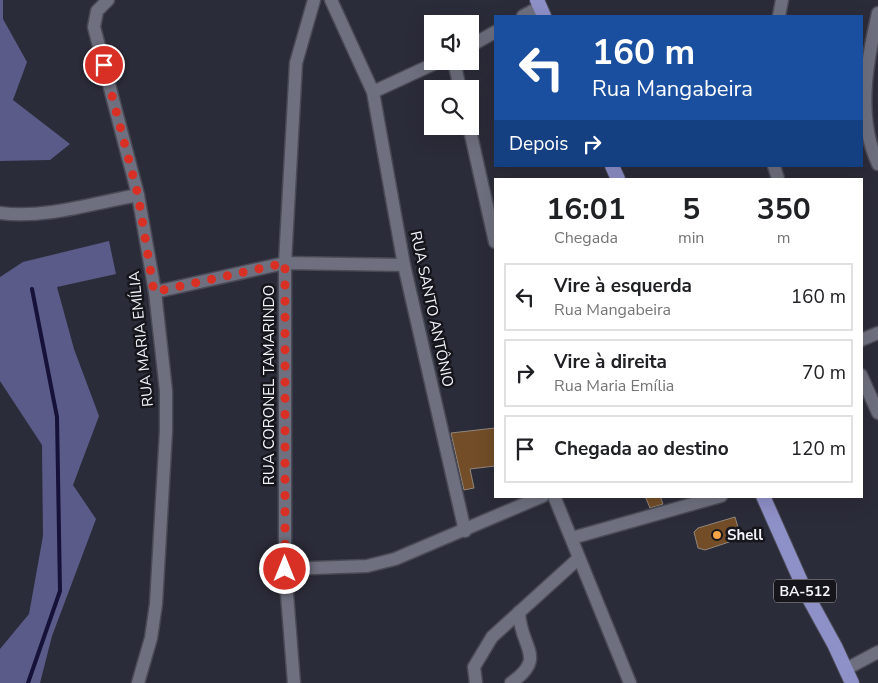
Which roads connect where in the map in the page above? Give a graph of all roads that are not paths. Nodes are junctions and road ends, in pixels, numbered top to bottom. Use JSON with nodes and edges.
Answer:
{"nodes":[{"id":1,"x":108,"y":0,"type":"edge"},
{"id":2,"x":314,"y":0,"type":"edge"},
{"id":3,"x":331,"y":0,"type":"edge"},
{"id":4,"x":782,"y":0,"type":"edge"},
{"id":5,"x":540,"y":8,"type":"edge"},
{"id":6,"x":878,"y":12,"type":"edge"},
{"id":7,"x":525,"y":15,"type":"edge"},
{"id":8,"x":779,"y":15,"type":"edge"},
{"id":9,"x":494,"y":33,"type":"edge"},
{"id":10,"x":870,"y":39,"type":"edge"},
{"id":11,"x":479,"y":41,"type":"edge"},
{"id":12,"x":424,"y":68,"type":"edge"},
{"id":13,"x":373,"y":92,"type":"junction"},
{"id":14,"x":471,"y":135,"type":"edge"},
{"id":15,"x":878,"y":164,"type":"edge"},
{"id":16,"x":138,"y":195,"type":"junction"},
{"id":17,"x":0,"y":213,"type":"edge"},
{"id":18,"x":494,"y":238,"type":"edge"},
{"id":19,"x":285,"y":263,"type":"junction"},
{"id":20,"x":404,"y":265,"type":"junction"},
{"id":21,"x":154,"y":292,"type":"junction"},
{"id":22,"x":878,"y":333,"type":"edge"},
{"id":23,"x":863,"y":339,"type":"edge"},
{"id":24,"x":863,"y":379,"type":"edge"},
{"id":25,"x":878,"y":413,"type":"edge"},
{"id":26,"x":539,"y":498,"type":"edge"},
{"id":27,"x":555,"y":498,"type":"edge"},
{"id":28,"x":714,"y":498,"type":"edge"},
{"id":29,"x":764,"y":498,"type":"edge"},
{"id":30,"x":465,"y":531,"type":"junction"},
{"id":31,"x":572,"y":538,"type":"junction"},
{"id":32,"x":579,"y":558,"type":"junction"},
{"id":33,"x":285,"y":569,"type":"junction"},
{"id":34,"x":519,"y":612,"type":"junction"},
{"id":35,"x":878,"y":652,"type":"edge"},
{"id":36,"x":846,"y":669,"type":"junction"},
{"id":37,"x":138,"y":683,"type":"edge"},
{"id":38,"x":294,"y":683,"type":"edge"},
{"id":39,"x":476,"y":683,"type":"edge"},
{"id":40,"x":511,"y":683,"type":"edge"},
{"id":41,"x":630,"y":683,"type":"edge"},
{"id":42,"x":852,"y":683,"type":"edge"}],
"edges":[{"from":1,"to":16,"type":"street","name":"RUA MARIA EMÍLIA"},
{"from":2,"to":19,"type":"street","name":"RUA CORONEL TAMARINDO"},
{"from":3,"to":13,"type":"street","name":"RUA SANTO ANTÔNIO"},
{"from":4,"to":8,"type":"street"},
{"from":5,"to":7,"type":"street"},
{"from":6,"to":10,"type":"street"},
{"from":9,"to":11,"type":"street"},
{"from":10,"to":15,"type":"street"},
{"from":12,"to":13,"type":"street"},
{"from":13,"to":20,"type":"street","name":"RUA SANTO ANTÔNIO"},
{"from":14,"to":18,"type":"street"},
{"from":16,"to":17,"type":"street"},
{"from":16,"to":21,"type":"street","name":"RUA MARIA EMÍLIA"},
{"from":19,"to":20,"type":"street"},
{"from":19,"to":21,"type":"street"},
{"from":19,"to":33,"type":"street","name":"RUA CORONEL TAMARINDO"},
{"from":20,"to":30,"type":"street","name":"RUA SANTO ANTÔNIO"},
{"from":21,"to":37,"type":"street","name":"RUA MARIA EMÍLIA"},
{"from":22,"to":23,"type":"street"},
{"from":24,"to":25,"type":"street"},
{"from":26,"to":30,"type":"street"},
{"from":27,"to":31,"type":"street"},
{"from":28,"to":31,"type":"street"},
{"from":29,"to":36,"type":"main road","number":"BA-512"},
{"from":30,"to":33,"type":"street"},
{"from":31,"to":32,"type":"street"},
{"from":32,"to":34,"type":"street"},
{"from":32,"to":41,"type":"street"},
{"from":33,"to":38,"type":"street","name":"RUA CORONEL TAMARINDO"},
{"from":34,"to":39,"type":"street"},
{"from":34,"to":40,"type":"street"},
{"from":35,"to":36,"type":"street"},
{"from":36,"to":42,"type":"main road","number":"BA-512"}]}
